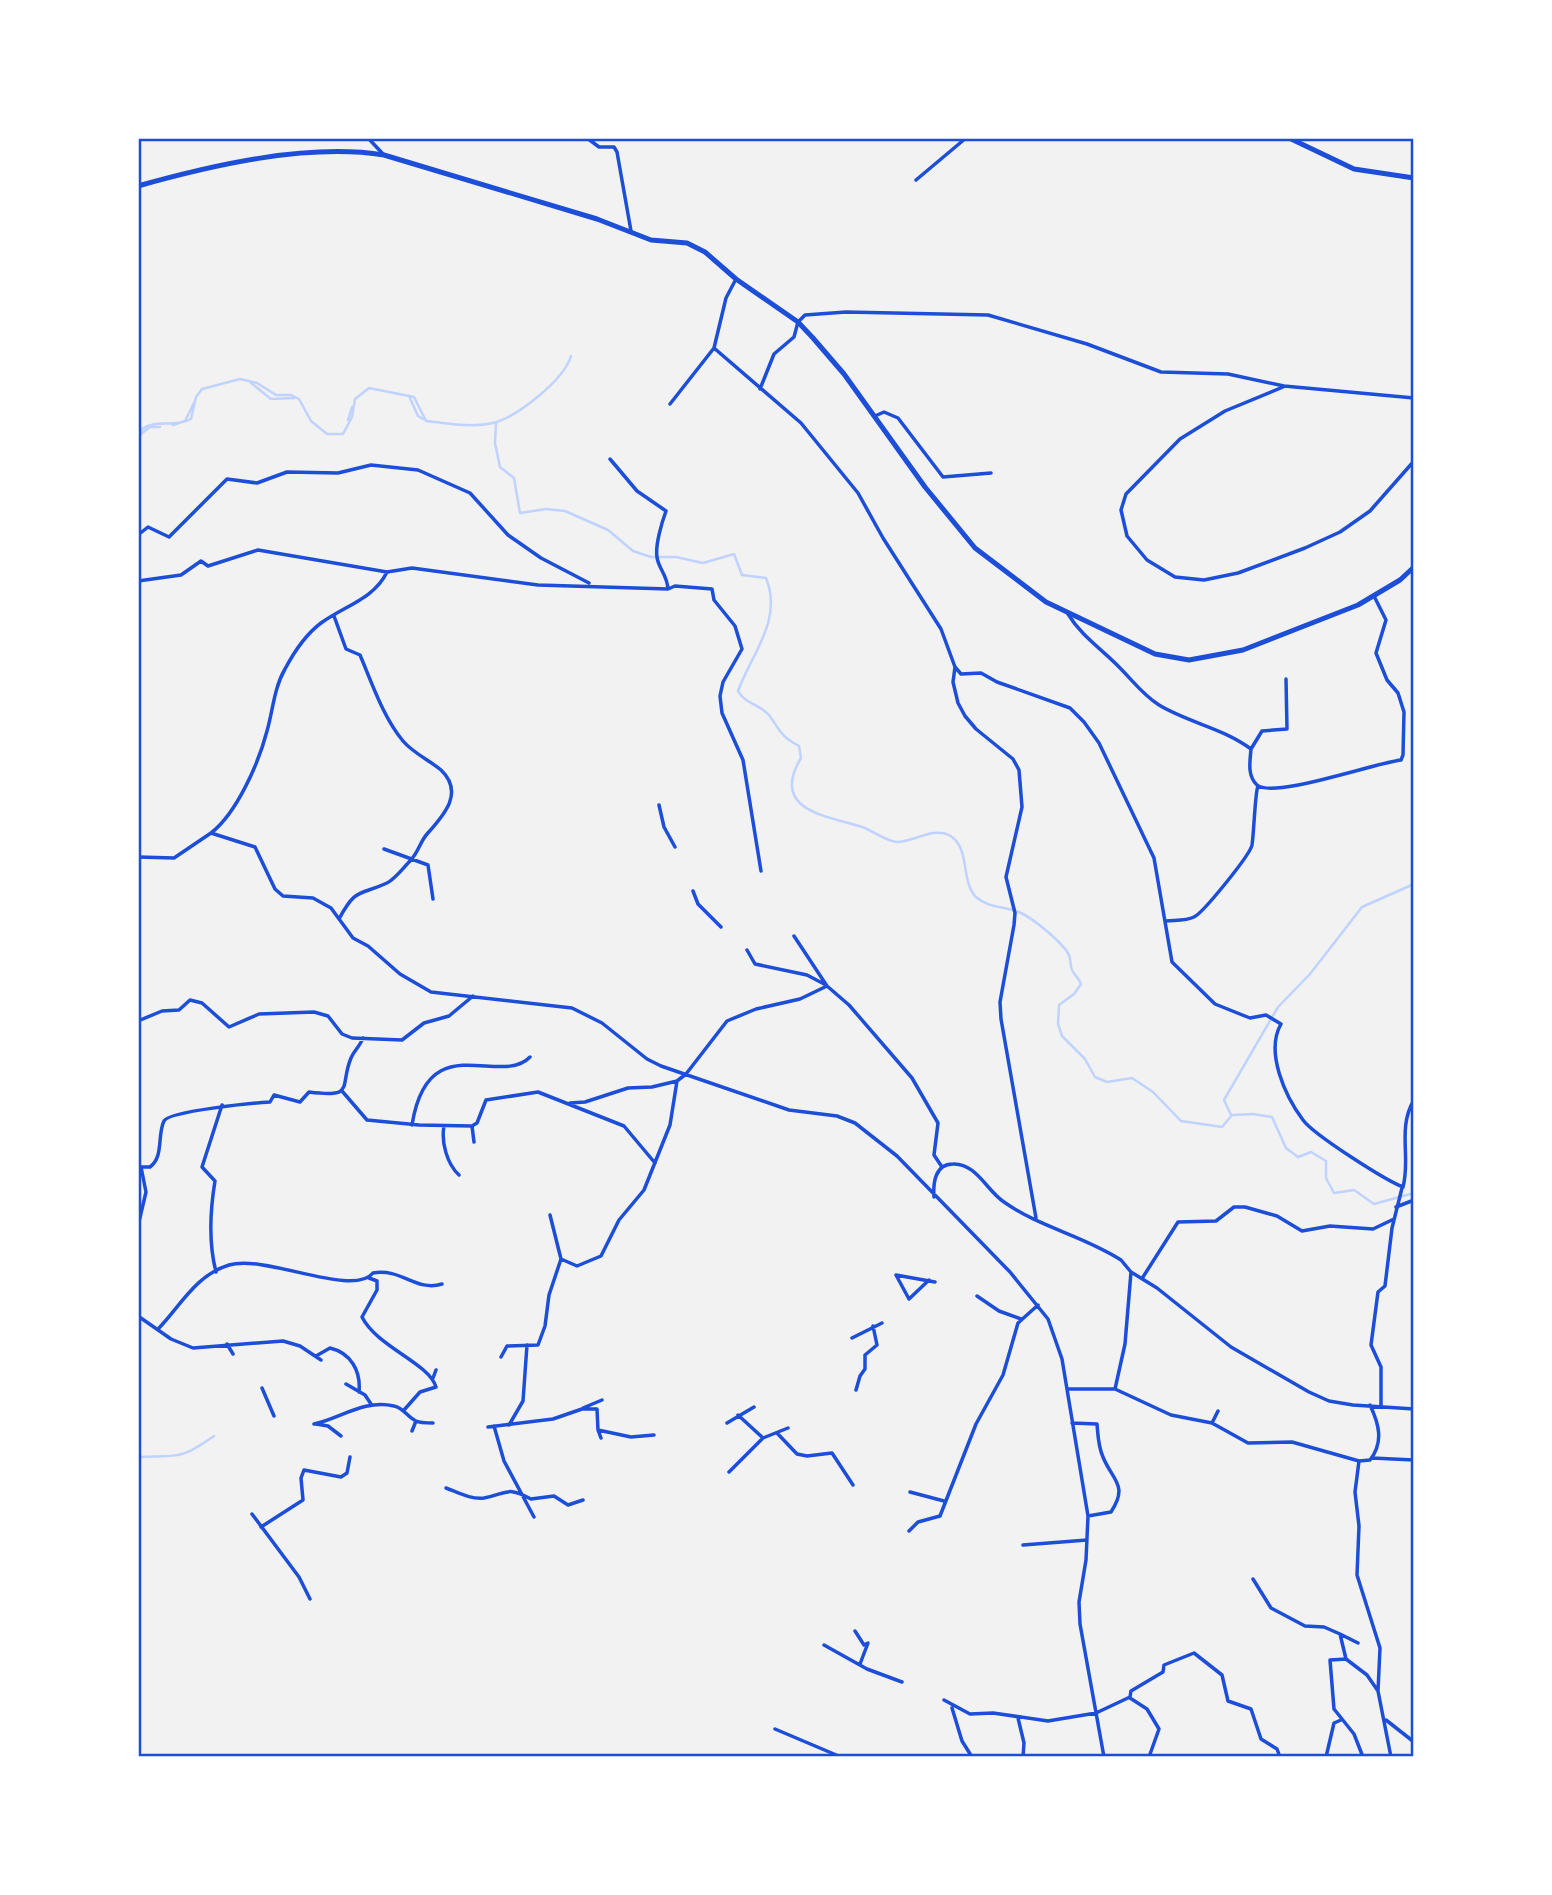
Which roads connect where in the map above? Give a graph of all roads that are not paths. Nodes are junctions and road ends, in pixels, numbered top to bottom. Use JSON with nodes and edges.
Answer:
{"nodes":[{"id":1,"x":368,"y":138,"type":"edge"},
{"id":2,"x":587,"y":138,"type":"edge"},
{"id":3,"x":967,"y":138,"type":"edge"},
{"id":4,"x":1289,"y":138,"type":"edge"},
{"id":5,"x":384,"y":155,"type":"junction"},
{"id":6,"x":1414,"y":178,"type":"edge"},
{"id":7,"x":916,"y":180,"type":"dead end"},
{"id":8,"x":138,"y":186,"type":"edge"},
{"id":9,"x":631,"y":231,"type":"junction"},
{"id":10,"x":736,"y":279,"type":"junction"},
{"id":11,"x":798,"y":322,"type":"junction"},
{"id":12,"x":714,"y":348,"type":"junction"},
{"id":13,"x":1284,"y":386,"type":"junction"},
{"id":14,"x":760,"y":389,"type":"junction"},
{"id":15,"x":1414,"y":398,"type":"edge"},
{"id":16,"x":670,"y":404,"type":"dead end"},
{"id":17,"x":875,"y":416,"type":"junction"},
{"id":18,"x":610,"y":459,"type":"dead end"},
{"id":19,"x":1414,"y":461,"type":"edge"},
{"id":20,"x":991,"y":473,"type":"dead end"},
{"id":21,"x":138,"y":535,"type":"edge"},
{"id":22,"x":1414,"y":566,"type":"edge"},
{"id":23,"x":387,"y":572,"type":"junction"},
{"id":24,"x":138,"y":581,"type":"edge"},
{"id":25,"x":590,"y":584,"type":"junction"},
{"id":26,"x":668,"y":589,"type":"junction"},
{"id":27,"x":1374,"y":596,"type":"junction"},
{"id":28,"x":1068,"y":614,"type":"junction"},
{"id":29,"x":334,"y":616,"type":"junction"},
{"id":30,"x":955,"y":667,"type":"junction"},
{"id":31,"x":1286,"y":679,"type":"dead end"},
{"id":32,"x":1251,"y":749,"type":"junction"},
{"id":33,"x":1258,"y":786,"type":"junction"},
{"id":34,"x":659,"y":805,"type":"dead end"},
{"id":35,"x":211,"y":833,"type":"junction"},
{"id":36,"x":675,"y":847,"type":"dead end"},
{"id":37,"x":384,"y":849,"type":"dead end"},
{"id":38,"x":138,"y":857,"type":"edge"},
{"id":39,"x":412,"y":858,"type":"junction"},
{"id":40,"x":761,"y":871,"type":"dead end"},
{"id":41,"x":693,"y":891,"type":"dead end"},
{"id":42,"x":433,"y":899,"type":"dead end"},
{"id":43,"x":339,"y":919,"type":"junction"},
{"id":44,"x":1167,"y":921,"type":"junction"},
{"id":45,"x":721,"y":927,"type":"dead end"},
{"id":46,"x":794,"y":936,"type":"dead end"},
{"id":47,"x":747,"y":950,"type":"dead end"},
{"id":48,"x":827,"y":986,"type":"junction"},
{"id":49,"x":474,"y":995,"type":"junction"},
{"id":50,"x":138,"y":1021,"type":"edge"},
{"id":51,"x":363,"y":1038,"type":"junction"},
{"id":52,"x":530,"y":1057,"type":"dead end"},
{"id":53,"x":686,"y":1074,"type":"junction"},
{"id":54,"x":677,"y":1081,"type":"junction"},
{"id":55,"x":342,"y":1091,"type":"junction"},
{"id":56,"x":1414,"y":1100,"type":"edge"},
{"id":57,"x":566,"y":1104,"type":"junction"},
{"id":58,"x":222,"y":1105,"type":"junction"},
{"id":59,"x":412,"y":1125,"type":"junction"},
{"id":60,"x":444,"y":1125,"type":"junction"},
{"id":61,"x":472,"y":1126,"type":"junction"},
{"id":62,"x":474,"y":1143,"type":"dead end"},
{"id":63,"x":654,"y":1164,"type":"junction"},
{"id":64,"x":140,"y":1167,"type":"edge"},
{"id":65,"x":942,"y":1167,"type":"junction"},
{"id":66,"x":459,"y":1175,"type":"dead end"},
{"id":67,"x":1403,"y":1187,"type":"junction"},
{"id":68,"x":934,"y":1197,"type":"junction"},
{"id":69,"x":1414,"y":1200,"type":"edge"},
{"id":70,"x":1396,"y":1207,"type":"junction"},
{"id":71,"x":550,"y":1215,"type":"dead end"},
{"id":72,"x":1035,"y":1218,"type":"junction"},
{"id":73,"x":1394,"y":1219,"type":"junction"},
{"id":74,"x":138,"y":1226,"type":"edge"},
{"id":75,"x":561,"y":1259,"type":"junction"},
{"id":76,"x":216,"y":1272,"type":"junction"},
{"id":77,"x":1131,"y":1272,"type":"junction"},
{"id":78,"x":369,"y":1278,"type":"junction"},
{"id":79,"x":1143,"y":1278,"type":"junction"},
{"id":80,"x":929,"y":1280,"type":"junction"},
{"id":81,"x":935,"y":1282,"type":"dead end"},
{"id":82,"x":442,"y":1284,"type":"dead end"},
{"id":83,"x":978,"y":1296,"type":"dead end"},
{"id":84,"x":1038,"y":1305,"type":"junction"},
{"id":85,"x":138,"y":1316,"type":"edge"},
{"id":86,"x":1023,"y":1319,"type":"junction"},
{"id":87,"x":882,"y":1323,"type":"dead end"},
{"id":88,"x":873,"y":1325,"type":"junction"},
{"id":89,"x":159,"y":1328,"type":"junction"},
{"id":90,"x":852,"y":1338,"type":"dead end"},
{"id":91,"x":227,"y":1344,"type":"junction"},
{"id":92,"x":527,"y":1345,"type":"junction"},
{"id":93,"x":233,"y":1354,"type":"dead end"},
{"id":94,"x":316,"y":1356,"type":"junction"},
{"id":95,"x":501,"y":1357,"type":"dead end"},
{"id":96,"x":321,"y":1360,"type":"dead end"},
{"id":97,"x":436,"y":1370,"type":"dead end"},
{"id":98,"x":433,"y":1378,"type":"junction"},
{"id":99,"x":346,"y":1384,"type":"dead end"},
{"id":100,"x":261,"y":1388,"type":"dead end"},
{"id":101,"x":1067,"y":1389,"type":"junction"},
{"id":102,"x":1115,"y":1389,"type":"junction"},
{"id":103,"x":856,"y":1390,"type":"dead end"},
{"id":104,"x":359,"y":1392,"type":"junction"},
{"id":105,"x":602,"y":1399,"type":"dead end"},
{"id":106,"x":371,"y":1405,"type":"junction"},
{"id":107,"x":1370,"y":1405,"type":"junction"},
{"id":108,"x":1381,"y":1406,"type":"junction"},
{"id":109,"x":754,"y":1407,"type":"dead end"},
{"id":110,"x":582,"y":1409,"type":"junction"},
{"id":111,"x":1414,"y":1409,"type":"edge"},
{"id":112,"x":404,"y":1410,"type":"junction"},
{"id":113,"x":1218,"y":1411,"type":"dead end"},
{"id":114,"x":738,"y":1415,"type":"junction"},
{"id":115,"x":274,"y":1416,"type":"dead end"},
{"id":116,"x":416,"y":1421,"type":"junction"},
{"id":117,"x":433,"y":1423,"type":"dead end"},
{"id":118,"x":727,"y":1423,"type":"dead end"},
{"id":119,"x":1071,"y":1423,"type":"junction"},
{"id":120,"x":1212,"y":1423,"type":"junction"},
{"id":121,"x":509,"y":1425,"type":"junction"},
{"id":122,"x":495,"y":1426,"type":"junction"},
{"id":123,"x":488,"y":1427,"type":"dead end"},
{"id":124,"x":788,"y":1428,"type":"dead end"},
{"id":125,"x":598,"y":1430,"type":"junction"},
{"id":126,"x":412,"y":1431,"type":"dead end"},
{"id":127,"x":777,"y":1433,"type":"junction"},
{"id":128,"x":341,"y":1436,"type":"dead end"},
{"id":129,"x":654,"y":1436,"type":"dead end"},
{"id":130,"x":601,"y":1438,"type":"dead end"},
{"id":131,"x":763,"y":1438,"type":"junction"},
{"id":132,"x":350,"y":1457,"type":"dead end"},
{"id":133,"x":1372,"y":1458,"type":"junction"},
{"id":134,"x":1414,"y":1460,"type":"edge"},
{"id":135,"x":1359,"y":1461,"type":"junction"},
{"id":136,"x":729,"y":1472,"type":"dead end"},
{"id":137,"x":853,"y":1485,"type":"dead end"},
{"id":138,"x":446,"y":1488,"type":"dead end"},
{"id":139,"x":521,"y":1491,"type":"junction"},
{"id":140,"x":910,"y":1492,"type":"dead end"},
{"id":141,"x":583,"y":1500,"type":"dead end"},
{"id":142,"x":944,"y":1501,"type":"junction"},
{"id":143,"x":252,"y":1514,"type":"dead end"},
{"id":144,"x":1088,"y":1516,"type":"junction"},
{"id":145,"x":534,"y":1517,"type":"dead end"},
{"id":146,"x":261,"y":1527,"type":"junction"},
{"id":147,"x":909,"y":1531,"type":"dead end"},
{"id":148,"x":1087,"y":1540,"type":"junction"},
{"id":149,"x":1023,"y":1545,"type":"dead end"},
{"id":150,"x":1252,"y":1579,"type":"dead end"},
{"id":151,"x":310,"y":1599,"type":"dead end"},
{"id":152,"x":856,"y":1631,"type":"dead end"},
{"id":153,"x":1340,"y":1634,"type":"junction"},
{"id":154,"x":1358,"y":1643,"type":"dead end"},
{"id":155,"x":824,"y":1645,"type":"dead end"},
{"id":156,"x":1346,"y":1659,"type":"junction"},
{"id":157,"x":860,"y":1664,"type":"junction"},
{"id":158,"x":902,"y":1682,"type":"dead end"},
{"id":159,"x":1378,"y":1691,"type":"junction"},
{"id":160,"x":1130,"y":1698,"type":"junction"},
{"id":161,"x":944,"y":1700,"type":"dead end"},
{"id":162,"x":951,"y":1705,"type":"junction"},
{"id":163,"x":1096,"y":1713,"type":"junction"},
{"id":164,"x":1018,"y":1717,"type":"junction"},
{"id":165,"x":1385,"y":1719,"type":"junction"},
{"id":166,"x":1341,"y":1720,"type":"junction"},
{"id":167,"x":775,"y":1729,"type":"dead end"},
{"id":168,"x":1414,"y":1742,"type":"edge"},
{"id":169,"x":841,"y":1757,"type":"edge"},
{"id":170,"x":972,"y":1757,"type":"edge"},
{"id":171,"x":1023,"y":1757,"type":"edge"},
{"id":172,"x":1104,"y":1757,"type":"edge"},
{"id":173,"x":1149,"y":1757,"type":"edge"},
{"id":174,"x":1280,"y":1757,"type":"edge"},
{"id":175,"x":1326,"y":1757,"type":"edge"},
{"id":176,"x":1363,"y":1757,"type":"edge"},
{"id":177,"x":1391,"y":1757,"type":"edge"}],
"edges":[{"from":1,"to":5,"type":"street"},
{"from":2,"to":9,"type":"street"},
{"from":3,"to":7,"type":"street"},
{"from":4,"to":6,"type":"street"},
{"from":5,"to":8,"type":"street"},
{"from":5,"to":9,"type":"street"},
{"from":9,"to":10,"type":"street"},
{"from":10,"to":11,"type":"street"},
{"from":10,"to":12,"type":"street"},
{"from":11,"to":13,"type":"street"},
{"from":11,"to":14,"type":"street"},
{"from":11,"to":17,"type":"street"},
{"from":12,"to":14,"type":"street"},
{"from":12,"to":16,"type":"street"},
{"from":13,"to":15,"type":"street"},
{"from":13,"to":19,"type":"street"},
{"from":14,"to":30,"type":"street"},
{"from":17,"to":20,"type":"street"},
{"from":17,"to":28,"type":"street"},
{"from":18,"to":26,"type":"street"},
{"from":21,"to":25,"type":"street"},
{"from":22,"to":27,"type":"street"},
{"from":23,"to":24,"type":"street"},
{"from":23,"to":25,"type":"street"},
{"from":23,"to":29,"type":"street"},
{"from":25,"to":26,"type":"street"},
{"from":26,"to":40,"type":"street"},
{"from":27,"to":28,"type":"street"},
{"from":27,"to":33,"type":"street"},
{"from":28,"to":32,"type":"street"},
{"from":29,"to":35,"type":"street"},
{"from":29,"to":39,"type":"street"},
{"from":30,"to":44,"type":"street"},
{"from":30,"to":72,"type":"street"},
{"from":31,"to":32,"type":"street"},
{"from":32,"to":33,"type":"street"},
{"from":33,"to":44,"type":"street"},
{"from":34,"to":36,"type":"street"},
{"from":35,"to":38,"type":"street"},
{"from":35,"to":43,"type":"street"},
{"from":37,"to":39,"type":"street"},
{"from":39,"to":42,"type":"street"},
{"from":39,"to":43,"type":"street"},
{"from":41,"to":45,"type":"street"},
{"from":43,"to":49,"type":"street"},
{"from":44,"to":67,"type":"street"},
{"from":46,"to":48,"type":"street"},
{"from":47,"to":48,"type":"street"},
{"from":48,"to":53,"type":"street"},
{"from":48,"to":65,"type":"street"},
{"from":49,"to":51,"type":"street"},
{"from":49,"to":53,"type":"street"},
{"from":50,"to":51,"type":"street"},
{"from":51,"to":55,"type":"street"},
{"from":52,"to":59,"type":"street"},
{"from":53,"to":54,"type":"street"},
{"from":53,"to":68,"type":"street"},
{"from":54,"to":57,"type":"street"},
{"from":54,"to":63,"type":"street"},
{"from":55,"to":58,"type":"street"},
{"from":55,"to":59,"type":"street"},
{"from":56,"to":67,"type":"street"},
{"from":57,"to":61,"type":"street"},
{"from":57,"to":63,"type":"street"},
{"from":58,"to":64,"type":"street"},
{"from":58,"to":76,"type":"street"},
{"from":59,"to":60,"type":"street"},
{"from":60,"to":61,"type":"street"},
{"from":60,"to":66,"type":"street"},
{"from":61,"to":62,"type":"street"},
{"from":63,"to":75,"type":"street"},
{"from":64,"to":74,"type":"street"},
{"from":65,"to":68,"type":"street"},
{"from":65,"to":72,"type":"street"},
{"from":67,"to":70,"type":"street"},
{"from":68,"to":84,"type":"street"},
{"from":69,"to":70,"type":"street"},
{"from":70,"to":73,"type":"street"},
{"from":71,"to":75,"type":"street"},
{"from":72,"to":77,"type":"street"},
{"from":73,"to":79,"type":"street"},
{"from":73,"to":108,"type":"street"},
{"from":75,"to":92,"type":"street"},
{"from":76,"to":78,"type":"street"},
{"from":76,"to":89,"type":"street"},
{"from":77,"to":79,"type":"street"},
{"from":77,"to":102,"type":"street"},
{"from":78,"to":82,"type":"street"},
{"from":78,"to":98,"type":"street"},
{"from":79,"to":107,"type":"street"},
{"from":80,"to":80,"type":"street"},
{"from":80,"to":81,"type":"street"},
{"from":83,"to":86,"type":"street"},
{"from":84,"to":86,"type":"street"},
{"from":84,"to":101,"type":"street"},
{"from":85,"to":89,"type":"street"},
{"from":86,"to":142,"type":"street"},
{"from":87,"to":88,"type":"street"},
{"from":88,"to":90,"type":"street"},
{"from":88,"to":103,"type":"street"},
{"from":89,"to":91,"type":"street"},
{"from":91,"to":93,"type":"street"},
{"from":91,"to":94,"type":"street"},
{"from":92,"to":95,"type":"street"},
{"from":92,"to":121,"type":"street"},
{"from":94,"to":96,"type":"street"},
{"from":94,"to":104,"type":"street"},
{"from":97,"to":98,"type":"street"},
{"from":98,"to":112,"type":"street"},
{"from":99,"to":104,"type":"street"},
{"from":100,"to":115,"type":"street"},
{"from":101,"to":102,"type":"street"},
{"from":101,"to":119,"type":"street"},
{"from":102,"to":120,"type":"street"},
{"from":104,"to":106,"type":"street"},
{"from":105,"to":110,"type":"street"},
{"from":106,"to":112,"type":"street"},
{"from":106,"to":128,"type":"street"},
{"from":107,"to":108,"type":"street"},
{"from":107,"to":133,"type":"street"},
{"from":108,"to":111,"type":"street"},
{"from":109,"to":114,"type":"street"},
{"from":110,"to":121,"type":"street"},
{"from":110,"to":125,"type":"street"},
{"from":112,"to":116,"type":"street"},
{"from":113,"to":120,"type":"street"},
{"from":114,"to":118,"type":"street"},
{"from":114,"to":131,"type":"street"},
{"from":116,"to":117,"type":"street"},
{"from":116,"to":126,"type":"street"},
{"from":119,"to":144,"type":"street"},
{"from":119,"to":144,"type":"street"},
{"from":120,"to":135,"type":"street"},
{"from":121,"to":122,"type":"street"},
{"from":122,"to":123,"type":"street"},
{"from":122,"to":139,"type":"street"},
{"from":124,"to":127,"type":"street"},
{"from":125,"to":129,"type":"street"},
{"from":125,"to":130,"type":"street"},
{"from":127,"to":131,"type":"street"},
{"from":127,"to":137,"type":"street"},
{"from":131,"to":136,"type":"street"},
{"from":132,"to":146,"type":"street"},
{"from":133,"to":134,"type":"street"},
{"from":133,"to":135,"type":"street"},
{"from":135,"to":159,"type":"street"},
{"from":138,"to":139,"type":"street"},
{"from":139,"to":141,"type":"street"},
{"from":139,"to":145,"type":"street"},
{"from":140,"to":142,"type":"street"},
{"from":142,"to":147,"type":"street"},
{"from":143,"to":146,"type":"street"},
{"from":144,"to":148,"type":"street"},
{"from":146,"to":151,"type":"street"},
{"from":148,"to":149,"type":"street"},
{"from":148,"to":163,"type":"street"},
{"from":150,"to":153,"type":"street"},
{"from":152,"to":157,"type":"street"},
{"from":153,"to":154,"type":"street"},
{"from":153,"to":156,"type":"street"},
{"from":155,"to":157,"type":"street"},
{"from":156,"to":159,"type":"street"},
{"from":156,"to":166,"type":"street"},
{"from":157,"to":158,"type":"street"},
{"from":159,"to":165,"type":"street"},
{"from":160,"to":163,"type":"street"},
{"from":160,"to":173,"type":"street"},
{"from":160,"to":174,"type":"street"},
{"from":161,"to":162,"type":"street"},
{"from":162,"to":164,"type":"street"},
{"from":162,"to":170,"type":"street"},
{"from":163,"to":164,"type":"street"},
{"from":163,"to":172,"type":"street"},
{"from":164,"to":171,"type":"street"},
{"from":165,"to":168,"type":"street"},
{"from":165,"to":177,"type":"street"},
{"from":166,"to":175,"type":"street"},
{"from":166,"to":176,"type":"street"},
{"from":167,"to":169,"type":"street"}]}
